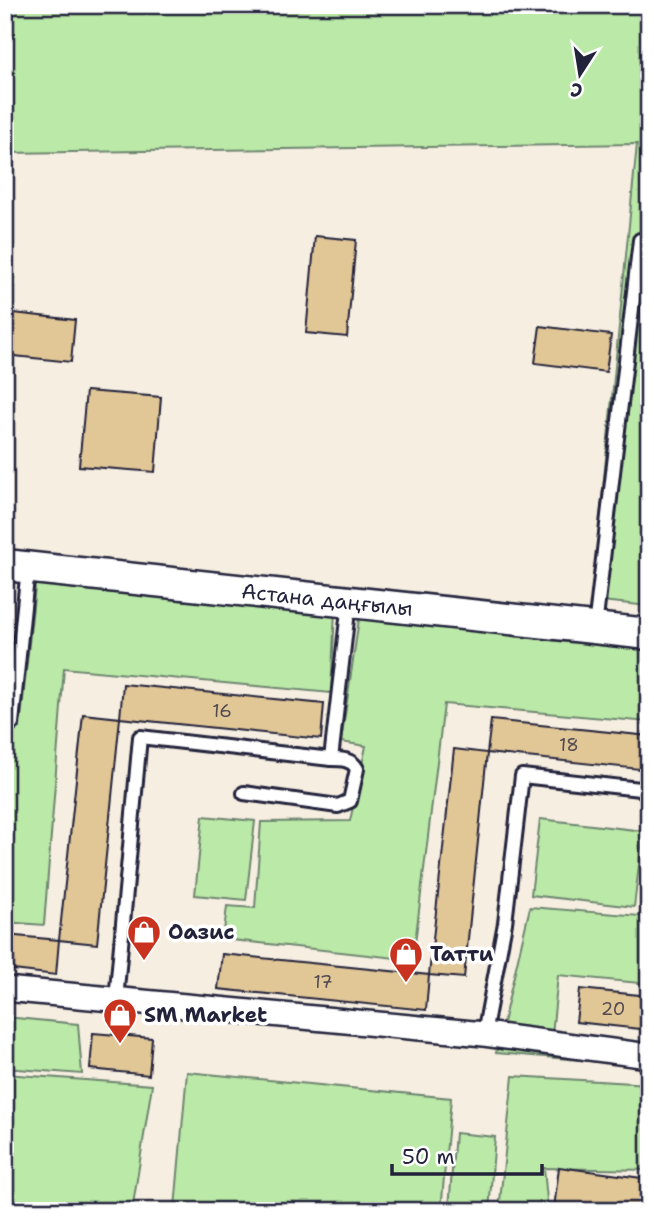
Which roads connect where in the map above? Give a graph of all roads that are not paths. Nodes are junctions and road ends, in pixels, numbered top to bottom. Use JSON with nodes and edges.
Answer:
{"nodes":[{"id":1,"x":640,"y":240,"type":"dead end"},
{"id":2,"x":17,"y":566,"type":"edge"},
{"id":3,"x":349,"y":602,"type":"junction"},
{"id":4,"x":595,"y":629,"type":"junction"},
{"id":5,"x":649,"y":634,"type":"edge"},
{"id":6,"x":5,"y":722,"type":"edge"},
{"id":7,"x":331,"y":759,"type":"junction"},
{"id":8,"x":649,"y":789,"type":"edge"},
{"id":9,"x":244,"y":793,"type":"dead end"},
{"id":10,"x":5,"y":989,"type":"edge"},
{"id":11,"x":116,"y":1000,"type":"junction"},
{"id":12,"x":484,"y":1034,"type":"junction"},
{"id":13,"x":649,"y":1056,"type":"edge"},
{"id":14,"x":5,"y":1208,"type":"edge"},
{"id":15,"x":31,"y":1211,"type":"edge"}],
"edges":[{"from":1,"to":4,"type":"lane"},
{"from":2,"to":3,"type":"street","name":"Астана даңғылы"},
{"from":2,"to":6,"type":"lane"},
{"from":3,"to":4,"type":"street","name":"Астана даңғылы"},
{"from":3,"to":7,"type":"lane"},
{"from":4,"to":5,"type":"street","name":"Астана даңғылы"},
{"from":7,"to":9,"type":"lane"},
{"from":7,"to":11,"type":"lane"},
{"from":8,"to":12,"type":"lane"},
{"from":10,"to":11,"type":"street"},
{"from":11,"to":12,"type":"street"},
{"from":12,"to":13,"type":"street"},
{"from":14,"to":15,"type":"lane"}]}
